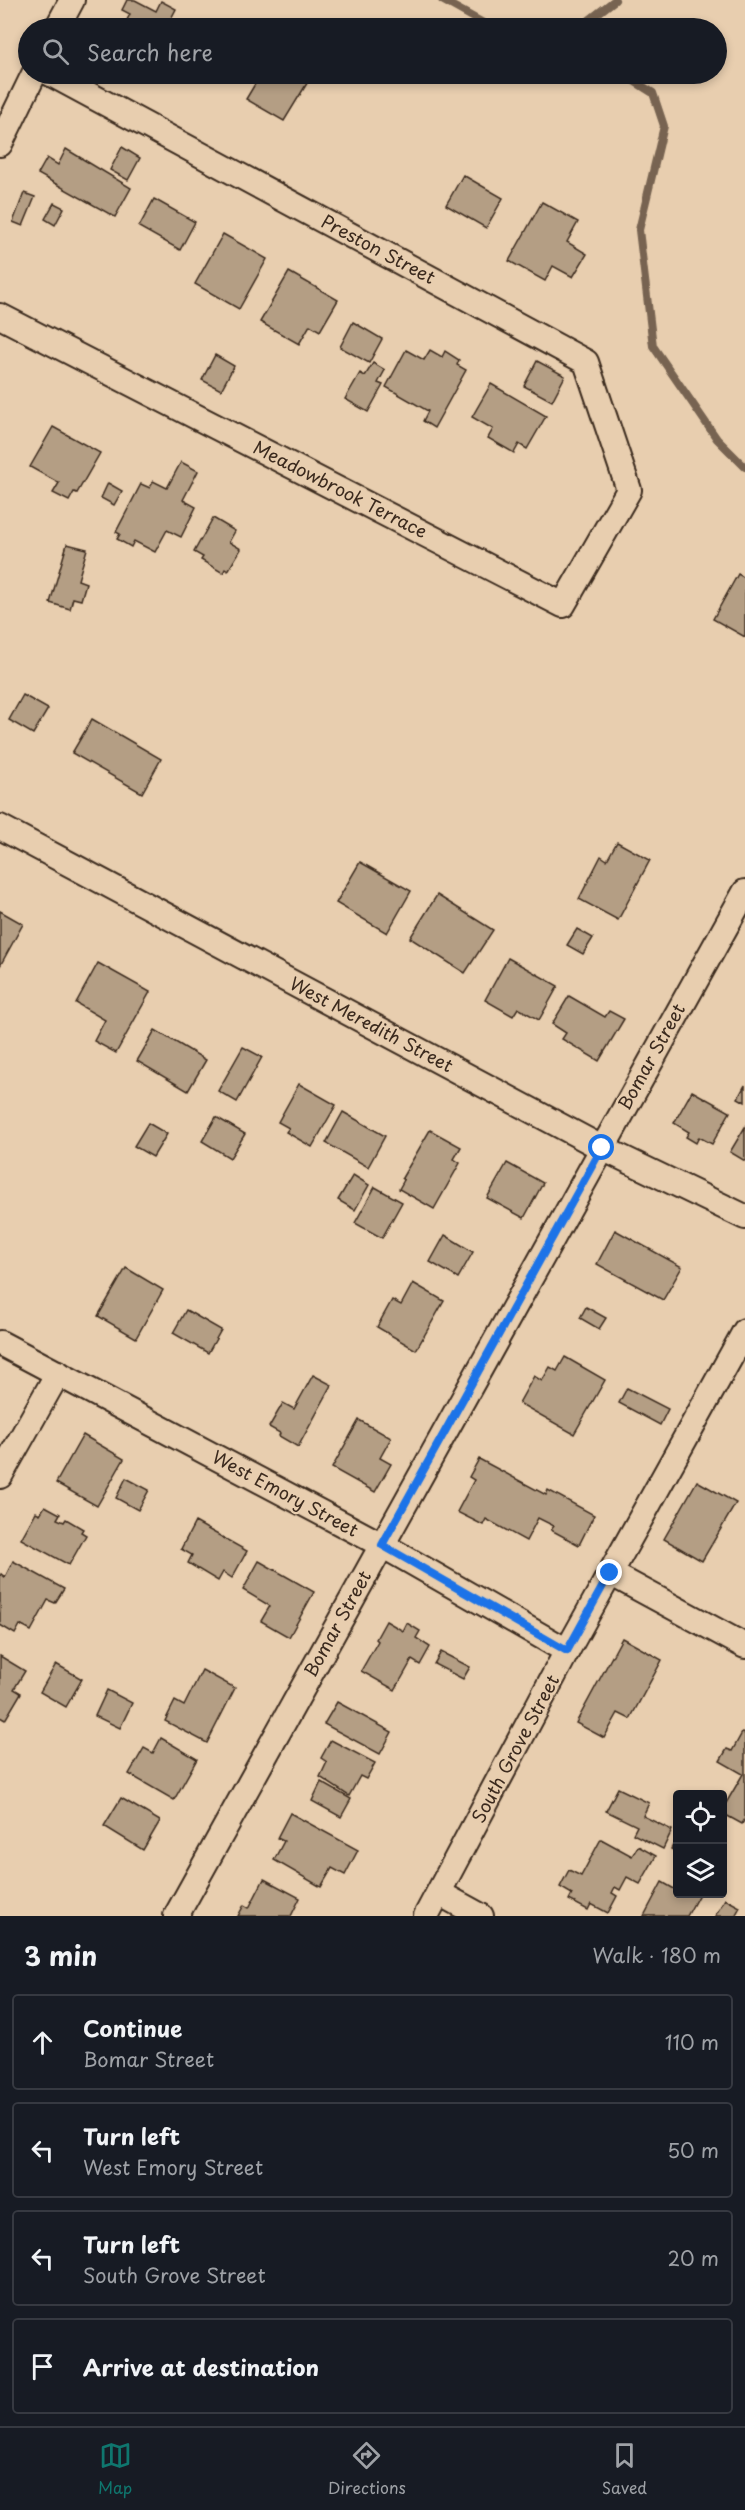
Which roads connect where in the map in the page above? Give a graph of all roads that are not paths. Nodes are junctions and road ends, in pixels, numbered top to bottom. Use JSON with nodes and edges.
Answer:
{"nodes":[{"id":1,"x":72,"y":0,"type":"edge"},
{"id":2,"x":62,"y":18,"type":"edge"},
{"id":3,"x":29,"y":84,"type":"edge"},
{"id":4,"x":70,"y":84,"type":"edge"},
{"id":5,"x":0,"y":144,"type":"edge"},
{"id":6,"x":0,"y":316,"type":"edge"},
{"id":7,"x":628,"y":490,"type":"joint"},
{"id":8,"x":0,"y":827,"type":"edge"},
{"id":9,"x":745,"y":892,"type":"edge"},
{"id":10,"x":602,"y":1148,"type":"junction"},
{"id":11,"x":745,"y":1216,"type":"edge"},
{"id":12,"x":745,"y":1330,"type":"edge"},
{"id":13,"x":3,"y":1351,"type":"edge"},
{"id":14,"x":58,"y":1374,"type":"junction"},
{"id":15,"x":0,"y":1476,"type":"edge"},
{"id":16,"x":382,"y":1545,"type":"junction"},
{"id":17,"x":610,"y":1573,"type":"junction"},
{"id":18,"x":745,"y":1646,"type":"edge"},
{"id":19,"x":567,"y":1651,"type":"junction"},
{"id":20,"x":440,"y":1893,"type":"junction"},
{"id":21,"x":176,"y":1916,"type":"edge"},
{"id":22,"x":426,"y":1916,"type":"edge"},
{"id":23,"x":481,"y":1916,"type":"edge"}],
"edges":[{"from":1,"to":2,"type":"street"},
{"from":3,"to":5,"type":"street"},
{"from":4,"to":7,"type":"street","name":"Preston Street"},
{"from":6,"to":7,"type":"street","name":"Meadowbrook Terrace"},
{"from":8,"to":10,"type":"street","name":"West Meredith Street"},
{"from":9,"to":10,"type":"street","name":"Bomar Street"},
{"from":10,"to":11,"type":"street","name":"West Meredith Street"},
{"from":10,"to":16,"type":"street","name":"Bomar Street"},
{"from":12,"to":17,"type":"street","name":"South Grove Street"},
{"from":13,"to":14,"type":"street","name":"West Emory Street"},
{"from":14,"to":15,"type":"street"},
{"from":14,"to":16,"type":"street","name":"West Emory Street"},
{"from":16,"to":19,"type":"street","name":"West Emory Street"},
{"from":16,"to":21,"type":"street","name":"Bomar Street"},
{"from":17,"to":18,"type":"street"},
{"from":17,"to":19,"type":"street","name":"South Grove Street"},
{"from":19,"to":20,"type":"street","name":"South Grove Street"},
{"from":20,"to":22,"type":"street","name":"South Grove Street"},
{"from":20,"to":23,"type":"street"}]}
